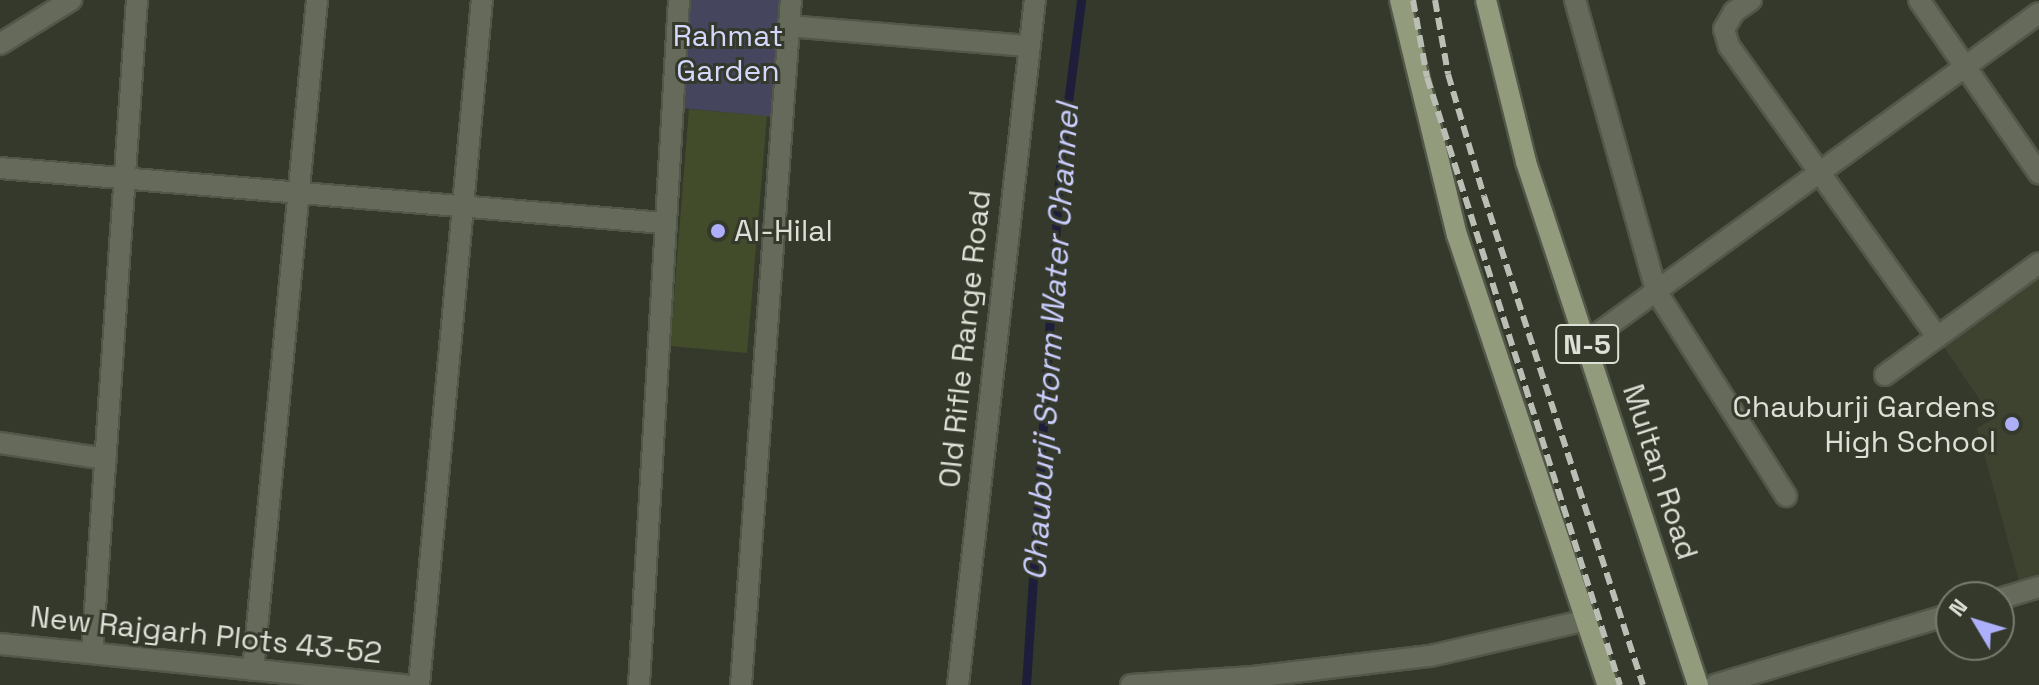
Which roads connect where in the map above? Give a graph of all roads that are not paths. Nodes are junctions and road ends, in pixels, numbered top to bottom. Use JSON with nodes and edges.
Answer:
{"nodes":[{"id":1,"x":71,"y":0,"type":"edge"},
{"id":2,"x":137,"y":0,"type":"edge"},
{"id":3,"x":317,"y":0,"type":"edge"},
{"id":4,"x":482,"y":0,"type":"edge"},
{"id":5,"x":679,"y":0,"type":"edge"},
{"id":6,"x":791,"y":0,"type":"edge"},
{"id":7,"x":1035,"y":0,"type":"edge"},
{"id":8,"x":1400,"y":0,"type":"edge"},
{"id":9,"x":1486,"y":0,"type":"edge"},
{"id":10,"x":1575,"y":0,"type":"edge"},
{"id":11,"x":1751,"y":0,"type":"edge"},
{"id":12,"x":1919,"y":0,"type":"edge"},
{"id":13,"x":2039,"y":13,"type":"edge"},
{"id":14,"x":789,"y":26,"type":"junction"},
{"id":15,"x":0,"y":44,"type":"edge"},
{"id":16,"x":1029,"y":46,"type":"junction"},
{"id":17,"x":1966,"y":65,"type":"junction"},
{"id":18,"x":0,"y":168,"type":"edge"},
{"id":19,"x":1820,"y":171,"type":"junction"},
{"id":20,"x":2039,"y":173,"type":"edge"},
{"id":21,"x":128,"y":178,"type":"junction"},
{"id":22,"x":302,"y":193,"type":"junction"},
{"id":23,"x":463,"y":203,"type":"junction"},
{"id":24,"x":663,"y":223,"type":"junction"},
{"id":25,"x":2039,"y":263,"type":"edge"},
{"id":26,"x":1656,"y":291,"type":"junction"},
{"id":27,"x":1937,"y":337,"type":"junction"},
{"id":28,"x":1586,"y":342,"type":"junction"},
{"id":29,"x":1885,"y":375,"type":"dead end"},
{"id":30,"x":0,"y":443,"type":"edge"},
{"id":31,"x":106,"y":459,"type":"junction"},
{"id":32,"x":1786,"y":496,"type":"dead end"},
{"id":33,"x":2039,"y":587,"type":"edge"},
{"id":34,"x":2015,"y":594,"type":"edge"},
{"id":35,"x":1935,"y":619,"type":"edge"},
{"id":36,"x":1587,"y":620,"type":"junction"},
{"id":37,"x":0,"y":644,"type":"edge"},
{"id":38,"x":92,"y":653,"type":"junction"},
{"id":39,"x":253,"y":670,"type":"junction"},
{"id":40,"x":405,"y":685,"type":"edge"},
{"id":41,"x":419,"y":685,"type":"edge"},
{"id":42,"x":639,"y":685,"type":"edge"},
{"id":43,"x":741,"y":685,"type":"edge"},
{"id":44,"x":958,"y":685,"type":"edge"},
{"id":45,"x":1131,"y":685,"type":"edge"},
{"id":46,"x":1608,"y":685,"type":"edge"},
{"id":47,"x":1698,"y":685,"type":"edge"},
{"id":48,"x":1715,"y":685,"type":"edge"}],
"edges":[{"from":1,"to":15,"type":"street"},
{"from":2,"to":21,"type":"street"},
{"from":3,"to":22,"type":"street"},
{"from":4,"to":23,"type":"street"},
{"from":5,"to":24,"type":"street"},
{"from":6,"to":14,"type":"street"},
{"from":7,"to":16,"type":"street","name":"Old Rifle Range Road"},
{"from":8,"to":36,"type":"main road"},
{"from":9,"to":28,"type":"main road","name":"Multan Road","number":"N-5"},
{"from":10,"to":26,"type":"street"},
{"from":11,"to":19,"type":"street"},
{"from":12,"to":17,"type":"street"},
{"from":13,"to":17,"type":"street"},
{"from":14,"to":16,"type":"street"},
{"from":14,"to":43,"type":"street"},
{"from":16,"to":44,"type":"street","name":"Old Rifle Range Road"},
{"from":17,"to":19,"type":"street"},
{"from":17,"to":20,"type":"street"},
{"from":18,"to":21,"type":"street"},
{"from":19,"to":26,"type":"street"},
{"from":19,"to":27,"type":"street"},
{"from":21,"to":22,"type":"street"},
{"from":21,"to":31,"type":"street"},
{"from":22,"to":23,"type":"street"},
{"from":22,"to":39,"type":"street"},
{"from":23,"to":24,"type":"street"},
{"from":23,"to":41,"type":"street"},
{"from":24,"to":42,"type":"street"},
{"from":25,"to":27,"type":"street"},
{"from":26,"to":28,"type":"street"},
{"from":26,"to":32,"type":"street"},
{"from":27,"to":29,"type":"street"},
{"from":28,"to":47,"type":"main road","name":"Multan Road","number":"N-5"},
{"from":30,"to":31,"type":"street"},
{"from":31,"to":38,"type":"street"},
{"from":33,"to":34,"type":"street"},
{"from":35,"to":48,"type":"street"},
{"from":36,"to":45,"type":"street"},
{"from":36,"to":46,"type":"main road"},
{"from":37,"to":38,"type":"street","name":"New Rajgarh Plots 43-52"},
{"from":38,"to":39,"type":"street","name":"New Rajgarh Plots 43-52"},
{"from":39,"to":40,"type":"street","name":"New Rajgarh Plots 43-52"}]}
